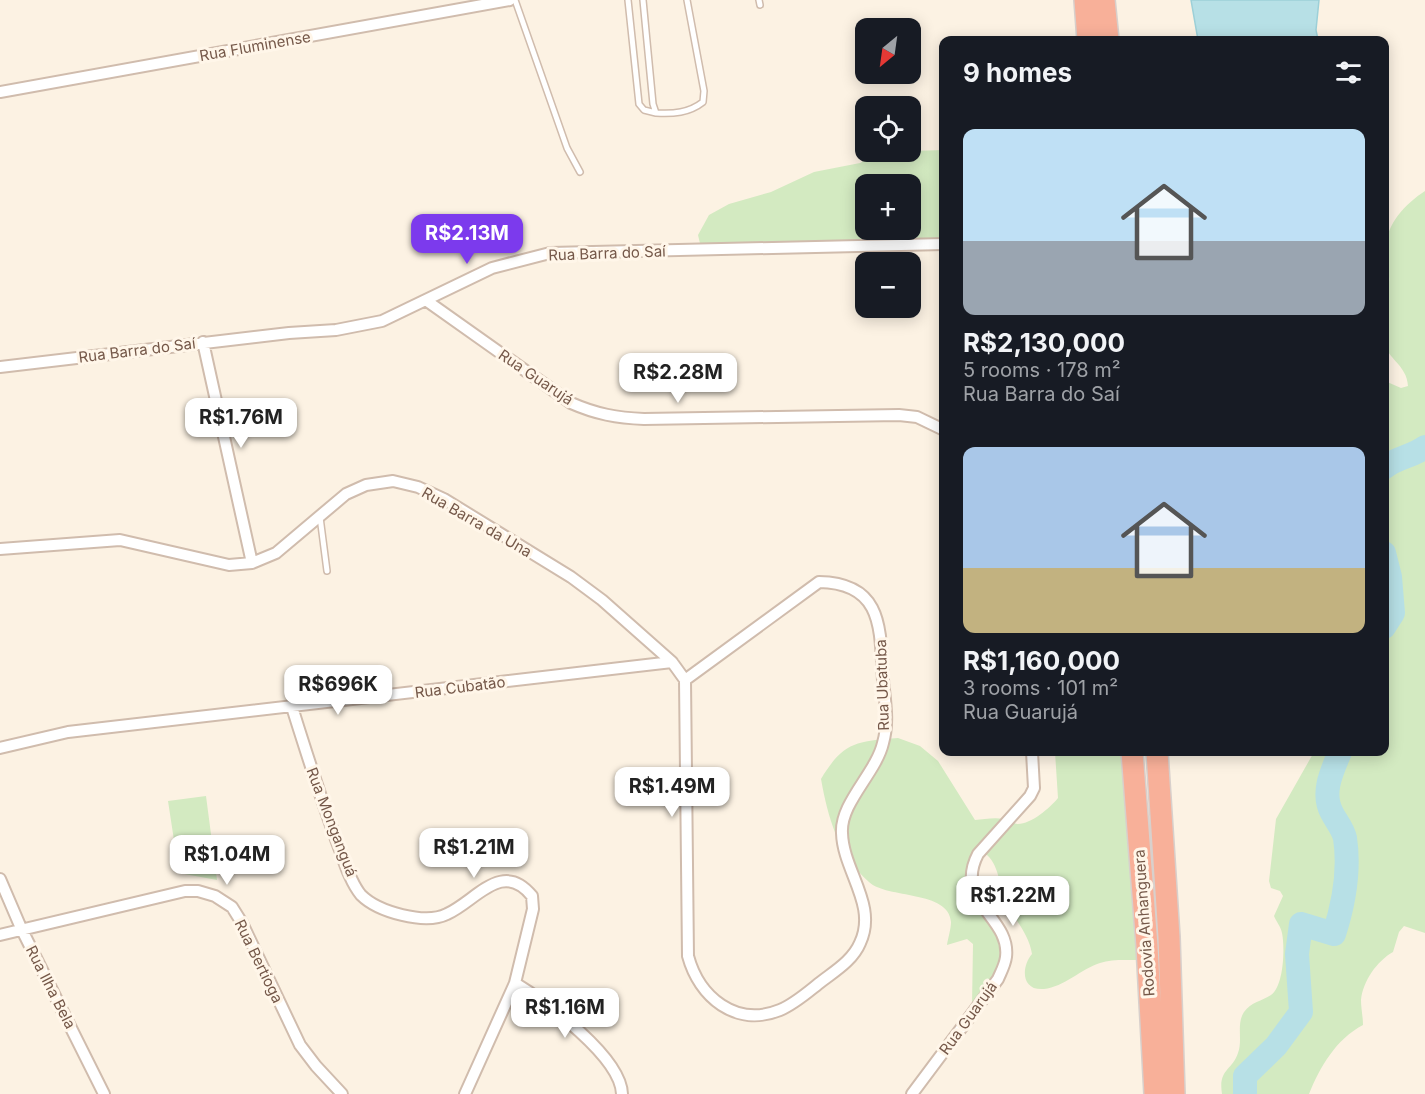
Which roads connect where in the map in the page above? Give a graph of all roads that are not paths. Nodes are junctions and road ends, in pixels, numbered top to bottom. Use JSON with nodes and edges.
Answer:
{"nodes":[{"id":1,"x":510,"y":0,"type":"edge"},
{"id":2,"x":515,"y":0,"type":"edge"},
{"id":3,"x":628,"y":0,"type":"edge"},
{"id":4,"x":643,"y":0,"type":"edge"},
{"id":5,"x":687,"y":0,"type":"edge"},
{"id":6,"x":1084,"y":0,"type":"edge"},
{"id":7,"x":1104,"y":0,"type":"edge"},
{"id":8,"x":1088,"y":36,"type":"edge"},
{"id":9,"x":1108,"y":36,"type":"edge"},
{"id":10,"x":0,"y":92,"type":"edge"},
{"id":11,"x":656,"y":113,"type":"junction"},
{"id":12,"x":580,"y":172,"type":"dead end"},
{"id":13,"x":939,"y":244,"type":"edge"},
{"id":14,"x":427,"y":301,"type":"junction"},
{"id":15,"x":202,"y":342,"type":"junction"},
{"id":16,"x":0,"y":367,"type":"edge"},
{"id":17,"x":939,"y":428,"type":"edge"},
{"id":18,"x":320,"y":517,"type":"junction"},
{"id":19,"x":0,"y":549,"type":"edge"},
{"id":20,"x":252,"y":563,"type":"junction"},
{"id":21,"x":327,"y":571,"type":"dead end"},
{"id":22,"x":672,"y":662,"type":"junction"},
{"id":23,"x":685,"y":680,"type":"junction"},
{"id":24,"x":292,"y":707,"type":"junction"},
{"id":25,"x":0,"y":748,"type":"edge"},
{"id":26,"x":1032,"y":756,"type":"edge"},
{"id":27,"x":1132,"y":756,"type":"edge"},
{"id":28,"x":1157,"y":756,"type":"edge"},
{"id":29,"x":0,"y":879,"type":"edge"},
{"id":30,"x":21,"y":928,"type":"junction"},
{"id":31,"x":0,"y":935,"type":"edge"},
{"id":32,"x":515,"y":983,"type":"junction"},
{"id":33,"x":104,"y":1094,"type":"edge"},
{"id":34,"x":342,"y":1094,"type":"edge"},
{"id":35,"x":465,"y":1094,"type":"edge"},
{"id":36,"x":622,"y":1094,"type":"edge"},
{"id":37,"x":912,"y":1094,"type":"edge"},
{"id":38,"x":1155,"y":1094,"type":"edge"},
{"id":39,"x":1174,"y":1094,"type":"edge"}],
"edges":[{"from":1,"to":10,"type":"street","name":"Rua Fluminense"},
{"from":2,"to":12,"type":"lane"},
{"from":3,"to":11,"type":"lane"},
{"from":4,"to":11,"type":"lane"},
{"from":5,"to":11,"type":"lane"},
{"from":6,"to":8,"type":"highway"},
{"from":7,"to":9,"type":"highway"},
{"from":13,"to":14,"type":"street","name":"Rua Barra do Saí"},
{"from":14,"to":15,"type":"street","name":"Rua Barra do Saí"},
{"from":14,"to":17,"type":"street","name":"Rua Guarujá"},
{"from":15,"to":16,"type":"street","name":"Rua Barra do Saí"},
{"from":15,"to":20,"type":"street"},
{"from":18,"to":20,"type":"street","name":"Rua Barra da Una"},
{"from":18,"to":21,"type":"lane"},
{"from":18,"to":22,"type":"street","name":"Rua Barra da Una"},
{"from":19,"to":20,"type":"street","name":"Rua Barra da Una"},
{"from":22,"to":23,"type":"street","name":"Rua Barra da Una"},
{"from":22,"to":24,"type":"street","name":"Rua Cubatão"},
{"from":23,"to":23,"type":"street","name":"Rua Ubatuba"},
{"from":24,"to":25,"type":"street","name":"Rua Cubatão"},
{"from":24,"to":32,"type":"street","name":"Rua Monganguá"},
{"from":26,"to":37,"type":"street","name":"Rua Guarujá"},
{"from":27,"to":38,"type":"highway","name":"Rodovia Anhanguera"},
{"from":28,"to":39,"type":"highway","name":"Rodovia Anhanguera"},
{"from":29,"to":30,"type":"street","name":"Rua Ilha Bela"},
{"from":30,"to":31,"type":"street","name":"Rua Bertioga"},
{"from":30,"to":33,"type":"street","name":"Rua Ilha Bela"},
{"from":30,"to":34,"type":"street","name":"Rua Bertioga"},
{"from":32,"to":35,"type":"street","name":"Rua Monganguá"},
{"from":32,"to":36,"type":"street"}]}
